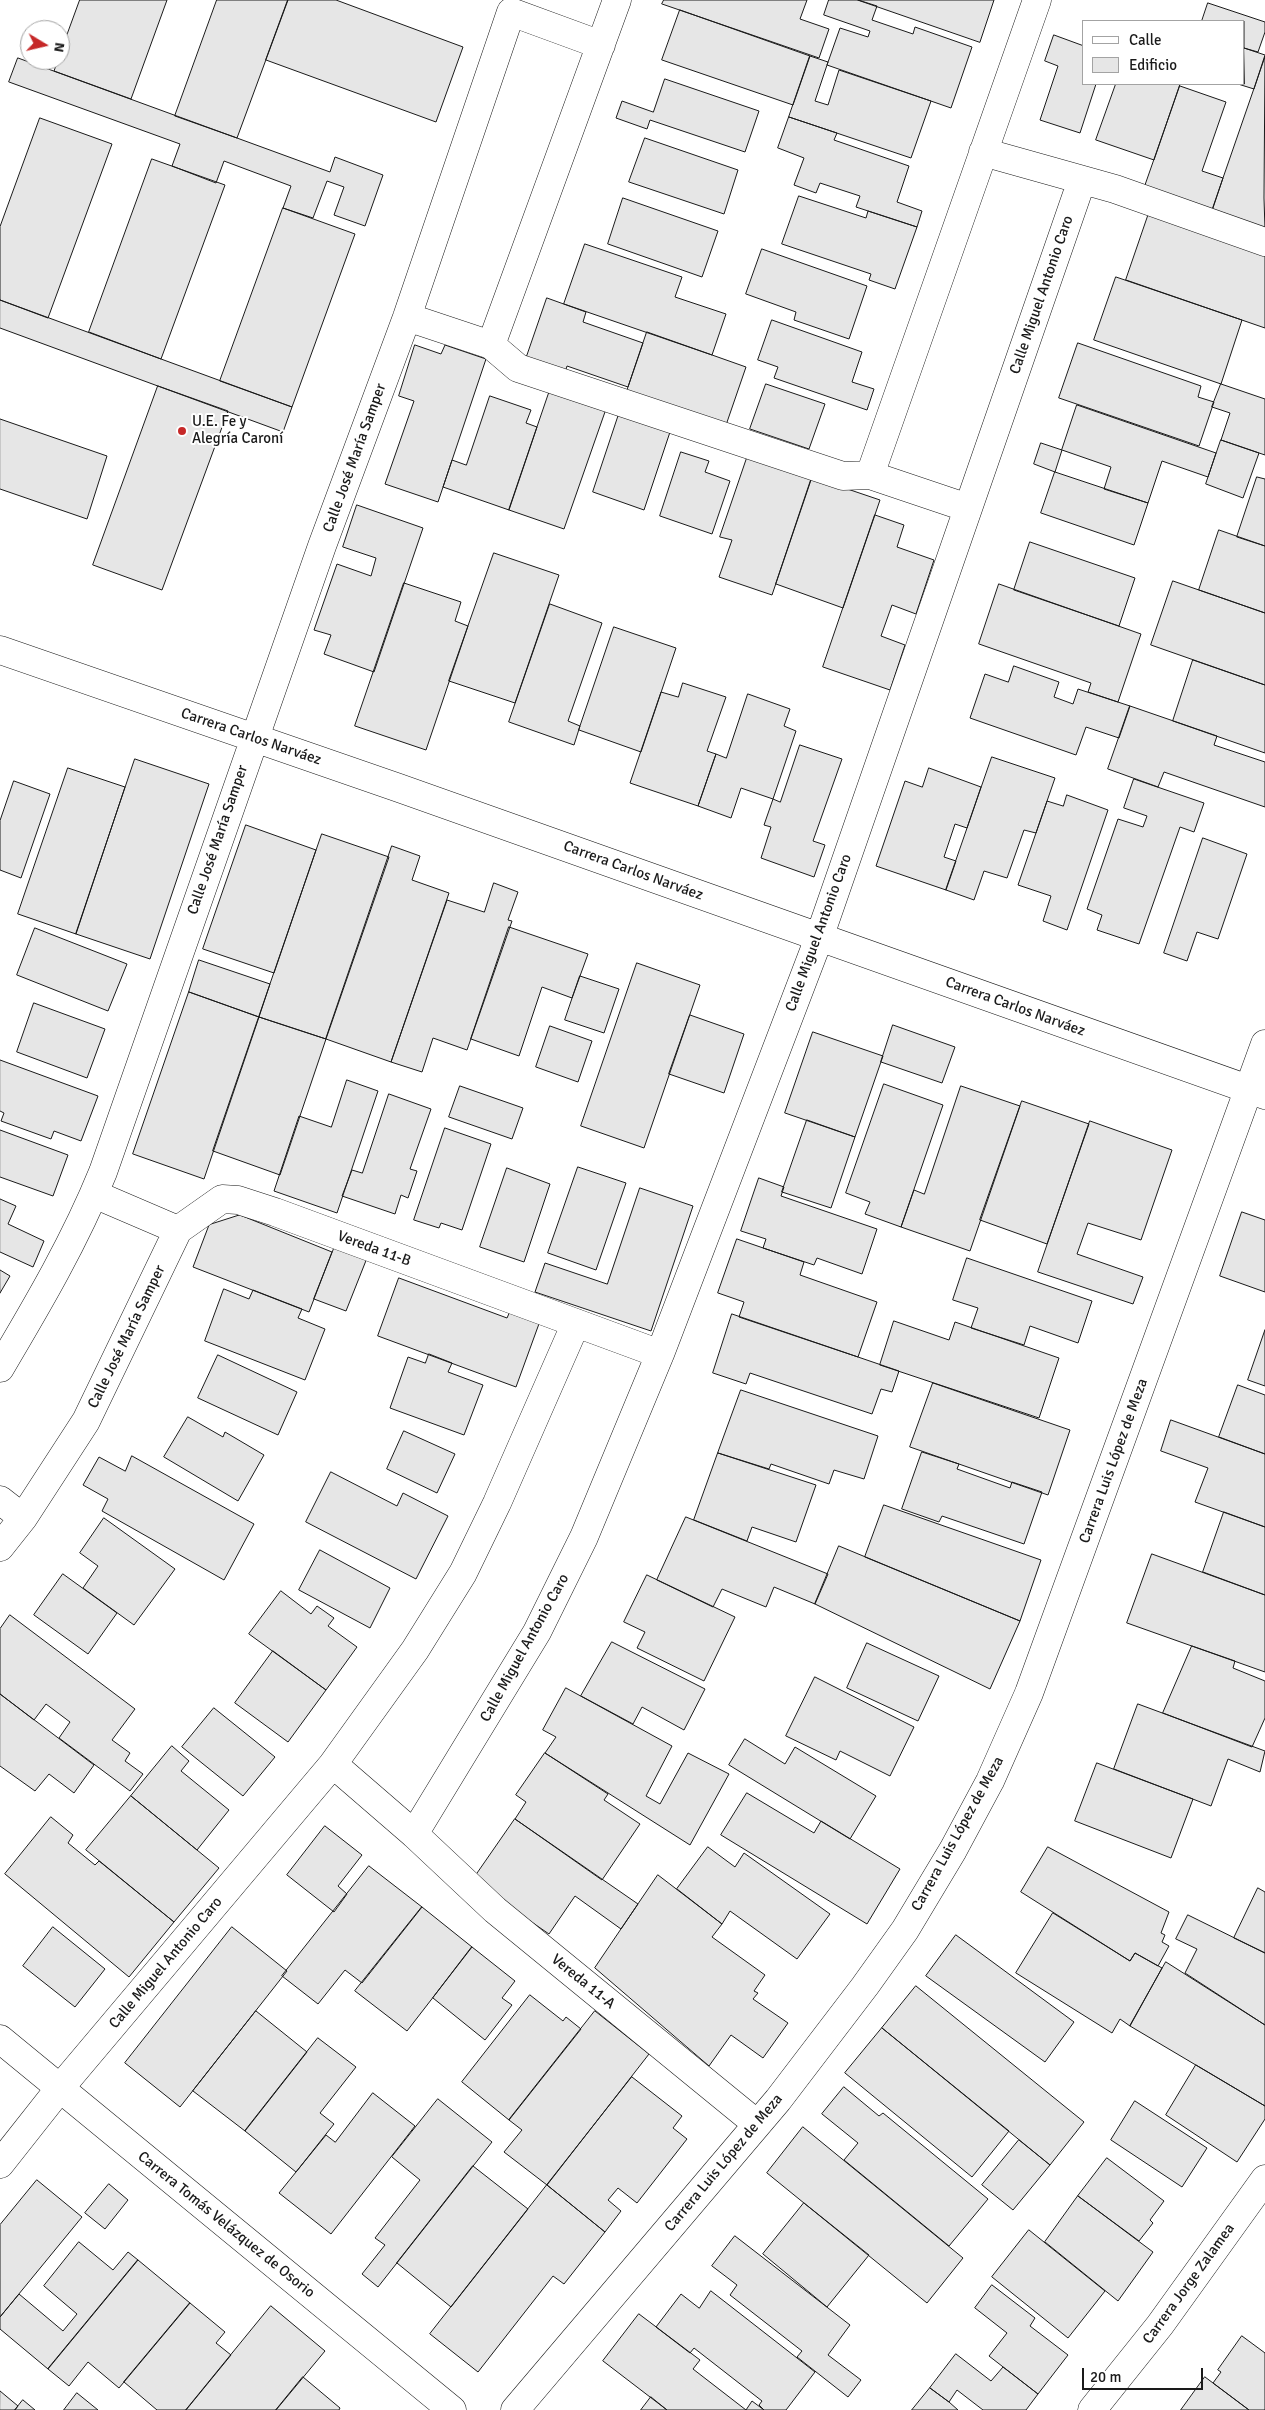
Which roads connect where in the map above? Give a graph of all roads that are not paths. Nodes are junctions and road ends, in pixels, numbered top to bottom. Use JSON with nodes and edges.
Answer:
{"nodes":[{"id":1,"x":617,"y":0,"type":"edge"},
{"id":2,"x":1037,"y":0,"type":"edge"},
{"id":3,"x":601,"y":45,"type":"junction"},
{"id":4,"x":983,"y":152,"type":"junction"},
{"id":5,"x":1082,"y":180,"type":"junction"},
{"id":6,"x":1265,"y":242,"type":"edge"},
{"id":7,"x":407,"y":317,"type":"junction"},
{"id":8,"x":491,"y":345,"type":"junction"},
{"id":9,"x":870,"y":475,"type":"junction"},
{"id":10,"x":968,"y":508,"type":"junction"},
{"id":11,"x":0,"y":650,"type":"edge"},
{"id":12,"x":254,"y":738,"type":"junction"},
{"id":13,"x":819,"y":938,"type":"junction"},
{"id":14,"x":1265,"y":1044,"type":"edge"},
{"id":15,"x":1257,"y":1093,"type":"edge"},
{"id":16,"x":94,"y":1194,"type":"junction"},
{"id":17,"x":178,"y":1230,"type":"junction"},
{"id":18,"x":576,"y":1323,"type":"junction"},
{"id":19,"x":660,"y":1354,"type":"junction"},
{"id":20,"x":0,"y":1368,"type":"edge"},
{"id":21,"x":0,"y":1500,"type":"edge"},
{"id":22,"x":23,"y":1518,"type":"junction"},
{"id":23,"x":0,"y":1547,"type":"edge"},
{"id":24,"x":333,"y":1764,"type":"junction"},
{"id":25,"x":414,"y":1834,"type":"junction"},
{"id":26,"x":0,"y":2039,"type":"edge"},
{"id":27,"x":60,"y":2088,"type":"junction"},
{"id":28,"x":758,"y":2124,"type":"junction"},
{"id":29,"x":0,"y":2164,"type":"edge"},
{"id":30,"x":1265,"y":2179,"type":"edge"},
{"id":31,"x":452,"y":2410,"type":"edge"},
{"id":32,"x":515,"y":2410,"type":"edge"},
{"id":33,"x":1092,"y":2410,"type":"edge"}],
"edges":[{"from":1,"to":3,"type":"street"},
{"from":2,"to":4,"type":"street"},
{"from":3,"to":7,"type":"street","name":"Calle José María Samper"},
{"from":3,"to":8,"type":"street"},
{"from":4,"to":5,"type":"street"},
{"from":4,"to":9,"type":"street"},
{"from":5,"to":6,"type":"street"},
{"from":5,"to":10,"type":"street","name":"Calle Miguel Antonio Caro"},
{"from":7,"to":8,"type":"street"},
{"from":7,"to":12,"type":"street","name":"Calle José María Samper"},
{"from":8,"to":9,"type":"street"},
{"from":9,"to":10,"type":"street"},
{"from":10,"to":13,"type":"street","name":"Calle Miguel Antonio Caro"},
{"from":11,"to":12,"type":"street","name":"Carrera Carlos Narváez"},
{"from":12,"to":13,"type":"street","name":"Carrera Carlos Narváez"},
{"from":12,"to":16,"type":"street","name":"Calle José María Samper"},
{"from":13,"to":15,"type":"street","name":"Carrera Carlos Narváez"},
{"from":13,"to":19,"type":"street","name":"Calle Miguel Antonio Caro"},
{"from":14,"to":15,"type":"street","name":"Carrera Luis López de Meza"},
{"from":15,"to":28,"type":"street","name":"Carrera Luis López de Meza"},
{"from":16,"to":17,"type":"street"},
{"from":16,"to":20,"type":"street","name":"Calle José María Samper"},
{"from":17,"to":18,"type":"street","name":"Vereda 11-B"},
{"from":17,"to":22,"type":"street","name":"Calle José María Samper"},
{"from":18,"to":19,"type":"street"},
{"from":18,"to":24,"type":"street","name":"Calle Miguel Antonio Caro"},
{"from":19,"to":25,"type":"street","name":"Calle Miguel Antonio Caro"},
{"from":21,"to":22,"type":"street"},
{"from":22,"to":23,"type":"street","name":"Calle José María Samper"},
{"from":24,"to":25,"type":"street"},
{"from":24,"to":27,"type":"street","name":"Calle Miguel Antonio Caro"},
{"from":25,"to":28,"type":"street","name":"Vereda 11-A"},
{"from":26,"to":27,"type":"street","name":"Carrera Tomás Velázquez de Osorio"},
{"from":27,"to":29,"type":"street","name":"Calle Miguel Antonio Caro"},
{"from":27,"to":31,"type":"street","name":"Carrera Tomás Velázquez de Osorio"},
{"from":28,"to":32,"type":"street","name":"Carrera Luis López de Meza"},
{"from":30,"to":33,"type":"street","name":"Carrera Jorge Zalamea"}]}
